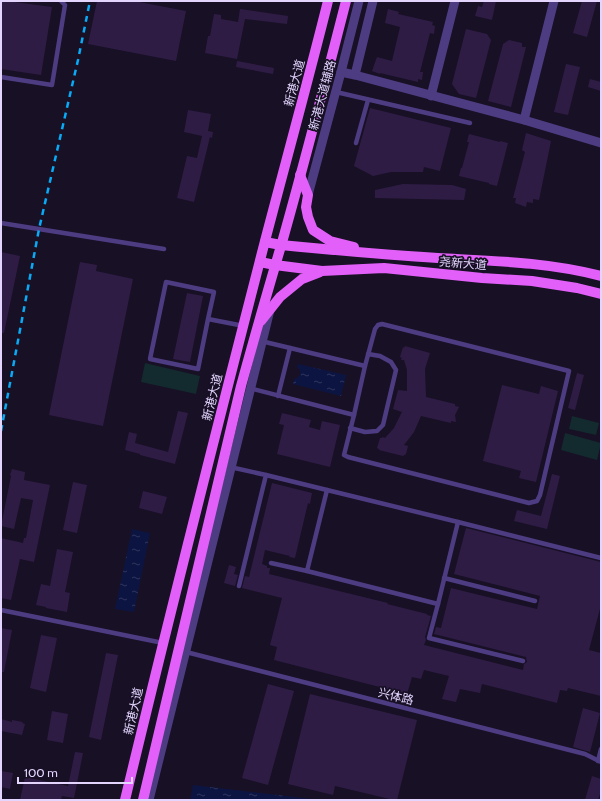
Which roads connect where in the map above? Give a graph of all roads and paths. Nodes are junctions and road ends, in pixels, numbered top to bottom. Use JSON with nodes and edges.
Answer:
{"nodes":[{"id":1,"x":61,"y":1,"type":"edge"},
{"id":2,"x":328,"y":1,"type":"edge"},
{"id":3,"x":346,"y":1,"type":"edge"},
{"id":4,"x":359,"y":1,"type":"edge"},
{"id":5,"x":373,"y":1,"type":"edge"},
{"id":6,"x":455,"y":1,"type":"edge"},
{"id":7,"x":554,"y":1,"type":"edge"},
{"id":8,"x":341,"y":72,"type":"junction"},
{"id":9,"x":355,"y":75,"type":"junction"},
{"id":10,"x":1,"y":77,"type":"edge"},
{"id":11,"x":336,"y":92,"type":"junction"},
{"id":12,"x":431,"y":96,"type":"junction"},
{"id":13,"x":368,"y":100,"type":"junction"},
{"id":14,"x":524,"y":120,"type":"junction"},
{"id":15,"x":470,"y":124,"type":"dead end"},
{"id":16,"x":356,"y":143,"type":"dead end"},
{"id":17,"x":601,"y":143,"type":"edge"},
{"id":18,"x":300,"y":175,"type":"junction"},
{"id":19,"x":308,"y":195,"type":"junction"},
{"id":20,"x":1,"y":223,"type":"edge"},
{"id":21,"x":265,"y":242,"type":"junction"},
{"id":22,"x":281,"y":245,"type":"junction"},
{"id":23,"x":164,"y":249,"type":"dead end"},
{"id":24,"x":382,"y":255,"type":"junction"},
{"id":25,"x":260,"y":262,"type":"junction"},
{"id":26,"x":275,"y":265,"type":"junction"},
{"id":27,"x":322,"y":272,"type":"junction"},
{"id":28,"x":601,"y":276,"type":"edge"},
{"id":29,"x":601,"y":294,"type":"edge"},
{"id":30,"x":270,"y":309,"type":"junction"},
{"id":31,"x":208,"y":319,"type":"junction"},
{"id":32,"x":258,"y":324,"type":"junction"},
{"id":33,"x":244,"y":326,"type":"junction"},
{"id":34,"x":258,"y":340,"type":"junction"},
{"id":35,"x":290,"y":348,"type":"junction"},
{"id":36,"x":368,"y":354,"type":"junction"},
{"id":37,"x":365,"y":366,"type":"junction"},
{"id":38,"x":246,"y":387,"type":"junction"},
{"id":39,"x":278,"y":396,"type":"junction"},
{"id":40,"x":354,"y":414,"type":"junction"},
{"id":41,"x":350,"y":428,"type":"junction"},
{"id":42,"x":227,"y":467,"type":"junction"},
{"id":43,"x":266,"y":475,"type":"junction"},
{"id":44,"x":327,"y":490,"type":"junction"},
{"id":45,"x":458,"y":522,"type":"junction"},
{"id":46,"x":601,"y":558,"type":"edge"},
{"id":47,"x":271,"y":563,"type":"dead end"},
{"id":48,"x":307,"y":571,"type":"junction"},
{"id":49,"x":444,"y":578,"type":"junction"},
{"id":50,"x":239,"y":586,"type":"dead end"},
{"id":51,"x":534,"y":600,"type":"dead end"},
{"id":52,"x":438,"y":604,"type":"junction"},
{"id":53,"x":1,"y":610,"type":"edge"},
{"id":54,"x":163,"y":643,"type":"junction"},
{"id":55,"x":186,"y":652,"type":"junction"},
{"id":56,"x":522,"y":661,"type":"dead end"},
{"id":57,"x":601,"y":749,"type":"edge"},
{"id":58,"x":600,"y":761,"type":"edge"},
{"id":59,"x":125,"y":800,"type":"edge"},
{"id":60,"x":143,"y":800,"type":"edge"},
{"id":61,"x":149,"y":800,"type":"edge"}],
"edges":[{"from":1,"to":10,"type":"lane"},
{"from":2,"to":21,"type":"main road","name":"新港大道"},
{"from":3,"to":18,"type":"main road"},
{"from":4,"to":8,"type":"street","name":"新港大道辅路"},
{"from":5,"to":9,"type":"street"},
{"from":6,"to":12,"type":"street"},
{"from":7,"to":14,"type":"street"},
{"from":8,"to":9,"type":"street"},
{"from":8,"to":11,"type":"street","name":"新港大道辅路"},
{"from":9,"to":12,"type":"street"},
{"from":11,"to":13,"type":"lane"},
{"from":11,"to":19,"type":"street","name":"新港大道辅路"},
{"from":12,"to":14,"type":"street"},
{"from":13,"to":15,"type":"lane"},
{"from":13,"to":16,"type":"lane"},
{"from":14,"to":17,"type":"street"},
{"from":18,"to":19,"type":"main road","name":"尧新大道"},
{"from":18,"to":22,"type":"main road"},
{"from":19,"to":24,"type":"main road","name":"尧新大道"},
{"from":20,"to":23,"type":"lane"},
{"from":21,"to":22,"type":"main road","name":"尧新大道"},
{"from":21,"to":25,"type":"main road","name":"新港大道"},
{"from":22,"to":24,"type":"main road","name":"尧新大道"},
{"from":22,"to":26,"type":"main road"},
{"from":24,"to":28,"type":"main road","name":"尧新大道"},
{"from":25,"to":26,"type":"main road","name":"尧新大道"},
{"from":25,"to":33,"type":"main road","name":"新港大道"},
{"from":26,"to":27,"type":"main road","name":"尧新大道"},
{"from":26,"to":32,"type":"main road"},
{"from":27,"to":29,"type":"main road","name":"尧新大道"},
{"from":27,"to":30,"type":"main road","name":"尧新大道"},
{"from":30,"to":32,"type":"main road","name":"尧新大道"},
{"from":30,"to":34,"type":"street"},
{"from":31,"to":31,"type":"lane"},
{"from":31,"to":33,"type":"lane"},
{"from":32,"to":34,"type":"main road"},
{"from":33,"to":54,"type":"main road","name":"新港大道"},
{"from":34,"to":35,"type":"lane"},
{"from":34,"to":38,"type":"main road"},
{"from":35,"to":37,"type":"lane"},
{"from":35,"to":39,"type":"lane"},
{"from":36,"to":37,"type":"lane"},
{"from":36,"to":41,"type":"lane"},
{"from":36,"to":41,"type":"lane"},
{"from":37,"to":40,"type":"lane"},
{"from":38,"to":39,"type":"lane"},
{"from":38,"to":42,"type":"main road"},
{"from":39,"to":40,"type":"lane"},
{"from":40,"to":41,"type":"lane"},
{"from":42,"to":43,"type":"lane"},
{"from":42,"to":55,"type":"street"},
{"from":42,"to":60,"type":"main road"},
{"from":43,"to":44,"type":"lane"},
{"from":43,"to":50,"type":"lane"},
{"from":44,"to":45,"type":"lane"},
{"from":44,"to":48,"type":"lane"},
{"from":45,"to":46,"type":"lane"},
{"from":45,"to":49,"type":"lane"},
{"from":47,"to":48,"type":"lane"},
{"from":48,"to":52,"type":"lane"},
{"from":49,"to":51,"type":"lane"},
{"from":49,"to":52,"type":"lane"},
{"from":52,"to":56,"type":"lane"},
{"from":53,"to":54,"type":"lane"},
{"from":54,"to":59,"type":"main road","name":"新港大道"},
{"from":55,"to":58,"type":"lane","name":"兴体路"},
{"from":55,"to":61,"type":"street"},
{"from":57,"to":58,"type":"lane"}]}
